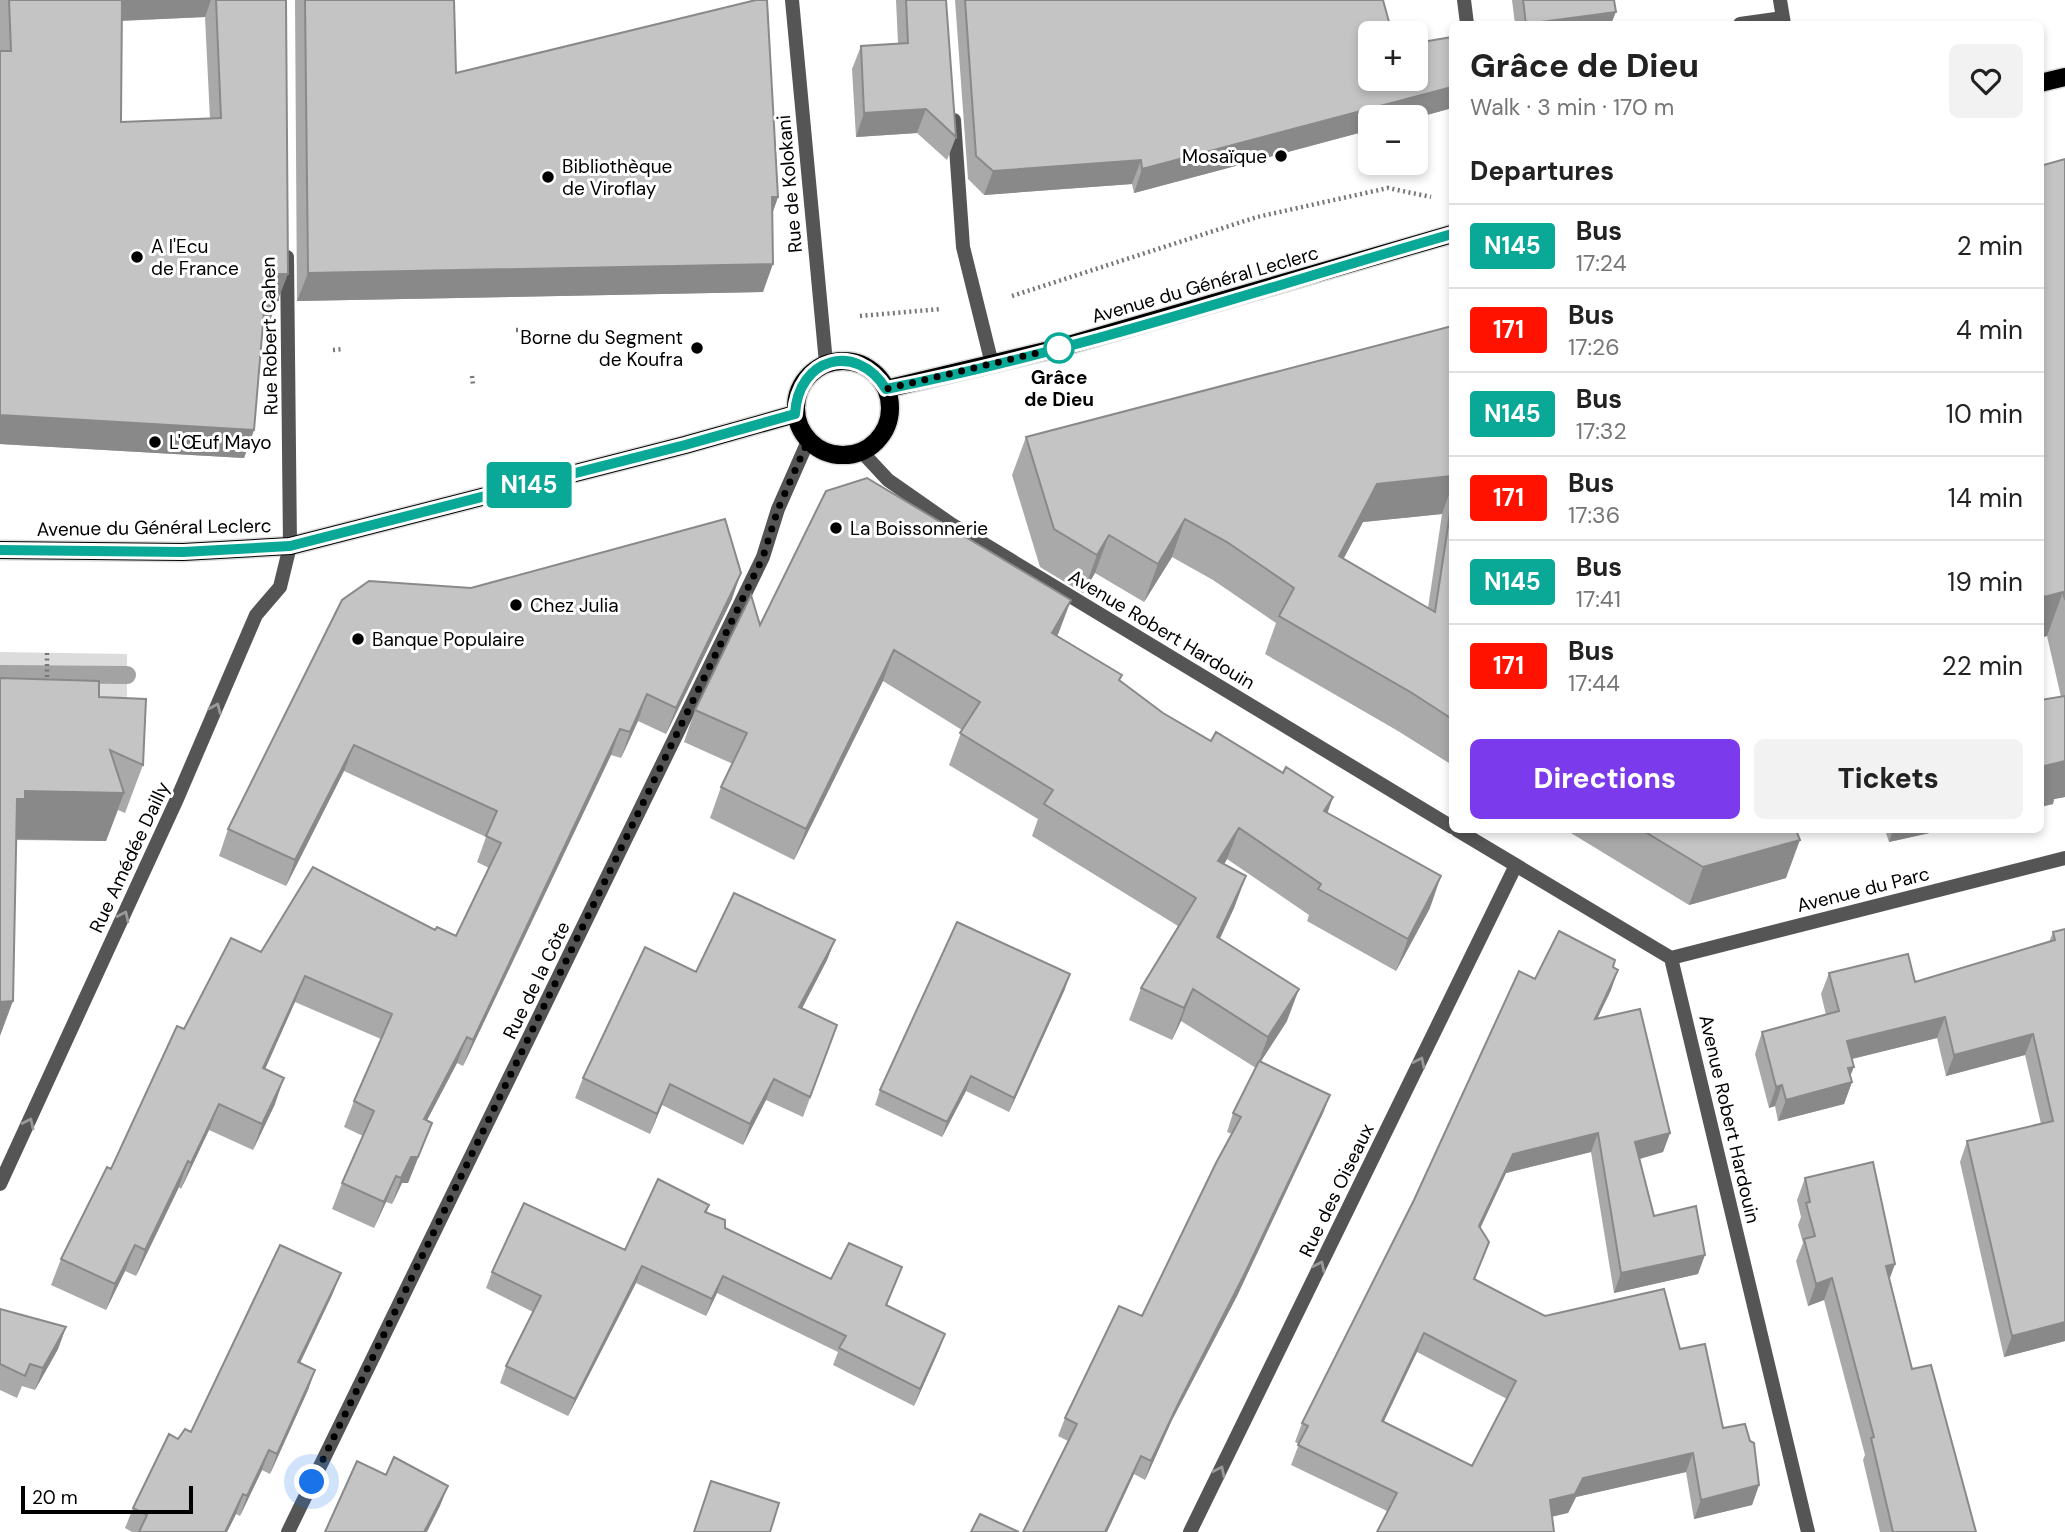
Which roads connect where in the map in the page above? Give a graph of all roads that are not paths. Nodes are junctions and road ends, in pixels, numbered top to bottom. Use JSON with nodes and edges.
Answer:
{"nodes":[{"id":1,"x":792,"y":0,"type":"edge"},
{"id":2,"x":1464,"y":0,"type":"edge"},
{"id":3,"x":1780,"y":0,"type":"edge"},
{"id":4,"x":1467,"y":21,"type":"edge"},
{"id":5,"x":1783,"y":21,"type":"edge"},
{"id":6,"x":2065,"y":77,"type":"edge"},
{"id":7,"x":2044,"y":82,"type":"edge"},
{"id":8,"x":953,"y":110,"type":"edge"},
{"id":9,"x":1449,"y":235,"type":"edge"},
{"id":10,"x":287,"y":245,"type":"edge"},
{"id":11,"x":826,"y":363,"type":"junction"},
{"id":12,"x":992,"y":365,"type":"junction"},
{"id":13,"x":886,"y":389,"type":"junction"},
{"id":14,"x":795,"y":414,"type":"junction"},
{"id":15,"x":808,"y":441,"type":"junction"},
{"id":16,"x":861,"y":451,"type":"junction"},
{"id":17,"x":290,"y":546,"type":"junction"},
{"id":18,"x":0,"y":550,"type":"edge"},
{"id":19,"x":1449,"y":824,"type":"edge"},
{"id":20,"x":1463,"y":833,"type":"edge"},
{"id":21,"x":2065,"y":858,"type":"edge"},
{"id":22,"x":1516,"y":865,"type":"junction"},
{"id":23,"x":1671,"y":958,"type":"junction"},
{"id":24,"x":0,"y":1184,"type":"edge"},
{"id":25,"x":288,"y":1532,"type":"edge"},
{"id":26,"x":1190,"y":1532,"type":"edge"},
{"id":27,"x":1808,"y":1532,"type":"edge"}],
"edges":[{"from":1,"to":11,"type":"street","name":"Rue de Kolokani"},
{"from":2,"to":4,"type":"street"},
{"from":3,"to":5,"type":"street"},
{"from":6,"to":7,"type":"main road"},
{"from":8,"to":12,"type":"street"},
{"from":9,"to":12,"type":"main road","name":"Avenue du Général Leclerc"},
{"from":10,"to":17,"type":"street","name":"Rue Robert Cahen"},
{"from":11,"to":13,"type":"main road"},
{"from":11,"to":14,"type":"main road"},
{"from":12,"to":13,"type":"main road","name":"Avenue du Général Leclerc"},
{"from":13,"to":16,"type":"main road"},
{"from":14,"to":15,"type":"main road"},
{"from":14,"to":17,"type":"main road","name":"Avenue du Général Leclerc"},
{"from":15,"to":16,"type":"main road"},
{"from":15,"to":25,"type":"street","name":"Rue de la Côte"},
{"from":16,"to":19,"type":"street","name":"Avenue Robert Hardouin"},
{"from":17,"to":18,"type":"main road","name":"Avenue du Général Leclerc"},
{"from":24,"to":17,"type":"street","name":"Rue Amédée Dailly","one_way":true},
{"from":20,"to":22,"type":"street","name":"Avenue Robert Hardouin"},
{"from":21,"to":23,"type":"street","name":"Avenue du Parc"},
{"from":22,"to":23,"type":"street","name":"Avenue Robert Hardouin"},
{"from":26,"to":22,"type":"street","name":"Rue des Oiseaux","one_way":true},
{"from":23,"to":27,"type":"street","name":"Avenue Robert Hardouin"}]}
